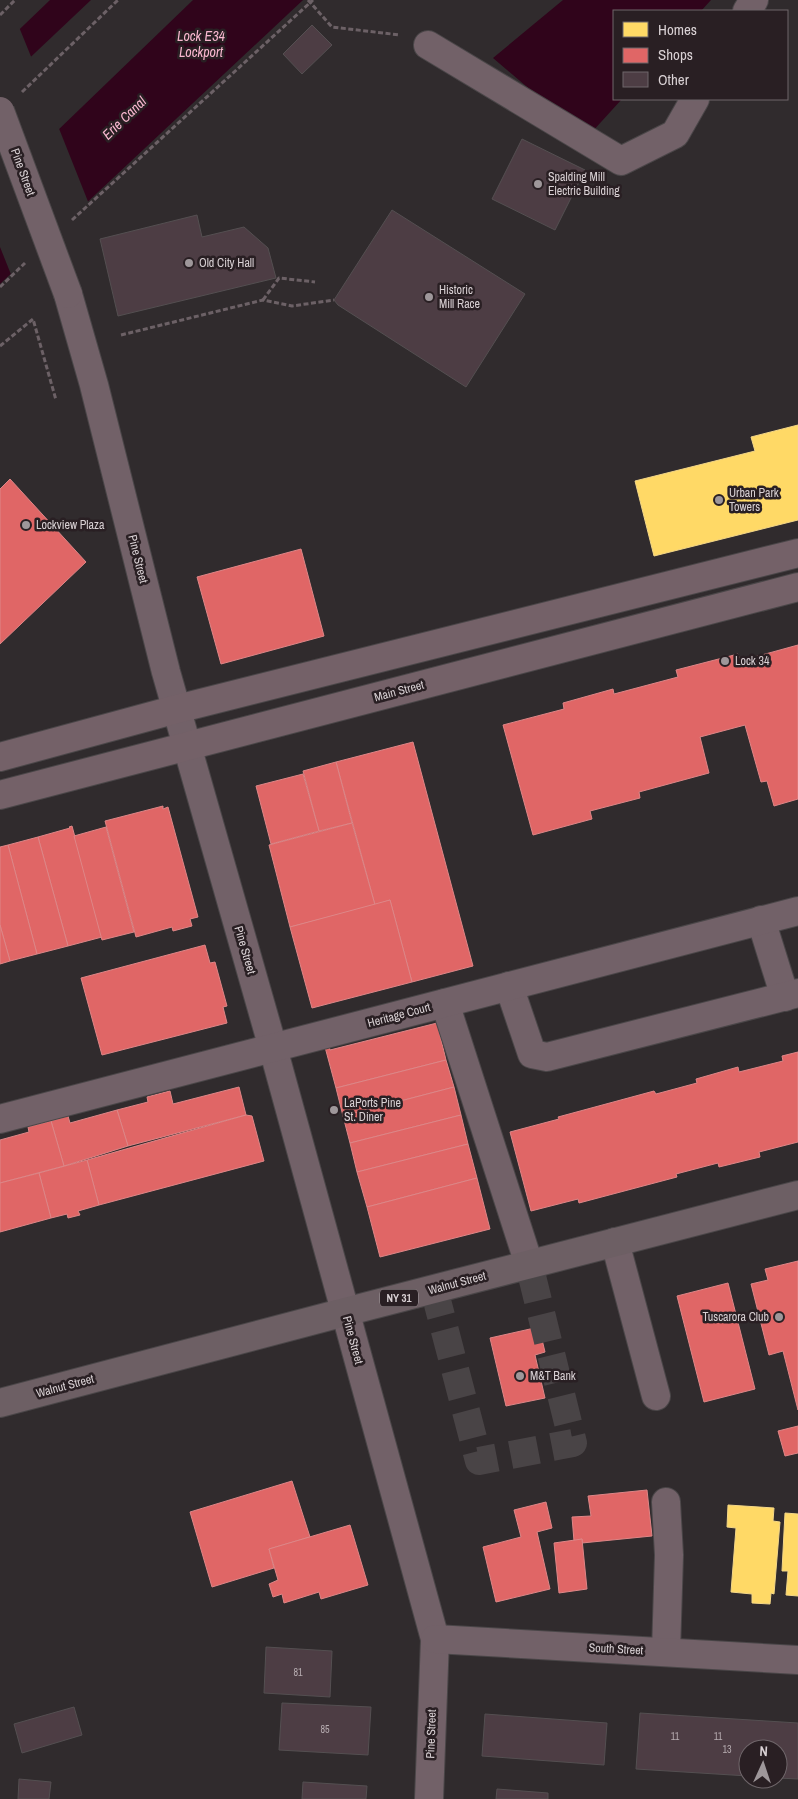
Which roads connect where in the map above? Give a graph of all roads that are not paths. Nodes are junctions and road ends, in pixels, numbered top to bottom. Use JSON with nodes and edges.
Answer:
{"nodes":[{"id":1,"x":428,"y":45,"type":"road end"},
{"id":2,"x":694,"y":100,"type":"edge"},
{"id":3,"x":0,"y":111,"type":"edge"},
{"id":4,"x":798,"y":553,"type":"edge"},
{"id":5,"x":798,"y":587,"type":"edge"},
{"id":6,"x":177,"y":709,"type":"junction"},
{"id":7,"x":188,"y":746,"type":"junction"},
{"id":8,"x":0,"y":757,"type":"edge"},
{"id":9,"x":0,"y":795,"type":"edge"},
{"id":10,"x":798,"y":910,"type":"edge"},
{"id":11,"x":762,"y":920,"type":"junction"},
{"id":12,"x":509,"y":986,"type":"junction"},
{"id":13,"x":792,"y":995,"type":"edge"},
{"id":14,"x":445,"y":1003,"type":"junction"},
{"id":15,"x":273,"y":1048,"type":"junction"},
{"id":16,"x":0,"y":1120,"type":"edge"},
{"id":17,"x":798,"y":1196,"type":"edge"},
{"id":18,"x":616,"y":1242,"type":"junction"},
{"id":19,"x":529,"y":1264,"type":"junction"},
{"id":20,"x":345,"y":1312,"type":"junction"},
{"id":21,"x":656,"y":1396,"type":"dead end"},
{"id":22,"x":0,"y":1403,"type":"edge"},
{"id":23,"x":666,"y":1502,"type":"dead end"},
{"id":24,"x":435,"y":1639,"type":"junction"},
{"id":25,"x":666,"y":1652,"type":"junction"},
{"id":26,"x":798,"y":1660,"type":"edge"},
{"id":27,"x":429,"y":1799,"type":"edge"}],
"edges":[{"from":1,"to":2,"type":"street"},
{"from":3,"to":6,"type":"street","name":"Pine Street","bridge":true},
{"from":4,"to":6,"type":"main road"},
{"from":5,"to":7,"type":"main road","name":"Main Street"},
{"from":6,"to":7,"type":"street","name":"Pine Street"},
{"from":6,"to":8,"type":"main road"},
{"from":7,"to":9,"type":"main road","name":"Main Street"},
{"from":7,"to":15,"type":"street","name":"Pine Street"},
{"from":10,"to":11,"type":"street","name":"Heritage Court"},
{"from":11,"to":12,"type":"street","name":"Heritage Court"},
{"from":11,"to":13,"type":"street"},
{"from":12,"to":13,"type":"street"},
{"from":12,"to":14,"type":"street","name":"Heritage Court"},
{"from":14,"to":15,"type":"street","name":"Heritage Court"},
{"from":14,"to":19,"type":"street"},
{"from":15,"to":16,"type":"street","name":"Heritage Court"},
{"from":15,"to":20,"type":"street","name":"Pine Street"},
{"from":17,"to":18,"type":"highway","name":"Walnut Street","number":"NY 31"},
{"from":18,"to":19,"type":"highway","name":"Walnut Street","number":"NY 31"},
{"from":18,"to":21,"type":"street"},
{"from":19,"to":20,"type":"highway","name":"Walnut Street","number":"NY 31"},
{"from":20,"to":22,"type":"highway","name":"Walnut Street","number":"NY 31"},
{"from":20,"to":24,"type":"street","name":"Pine Street"},
{"from":23,"to":25,"type":"street"},
{"from":24,"to":25,"type":"street","name":"South Street"},
{"from":24,"to":27,"type":"street","name":"Pine Street"},
{"from":25,"to":26,"type":"street","name":"South Street"}]}
